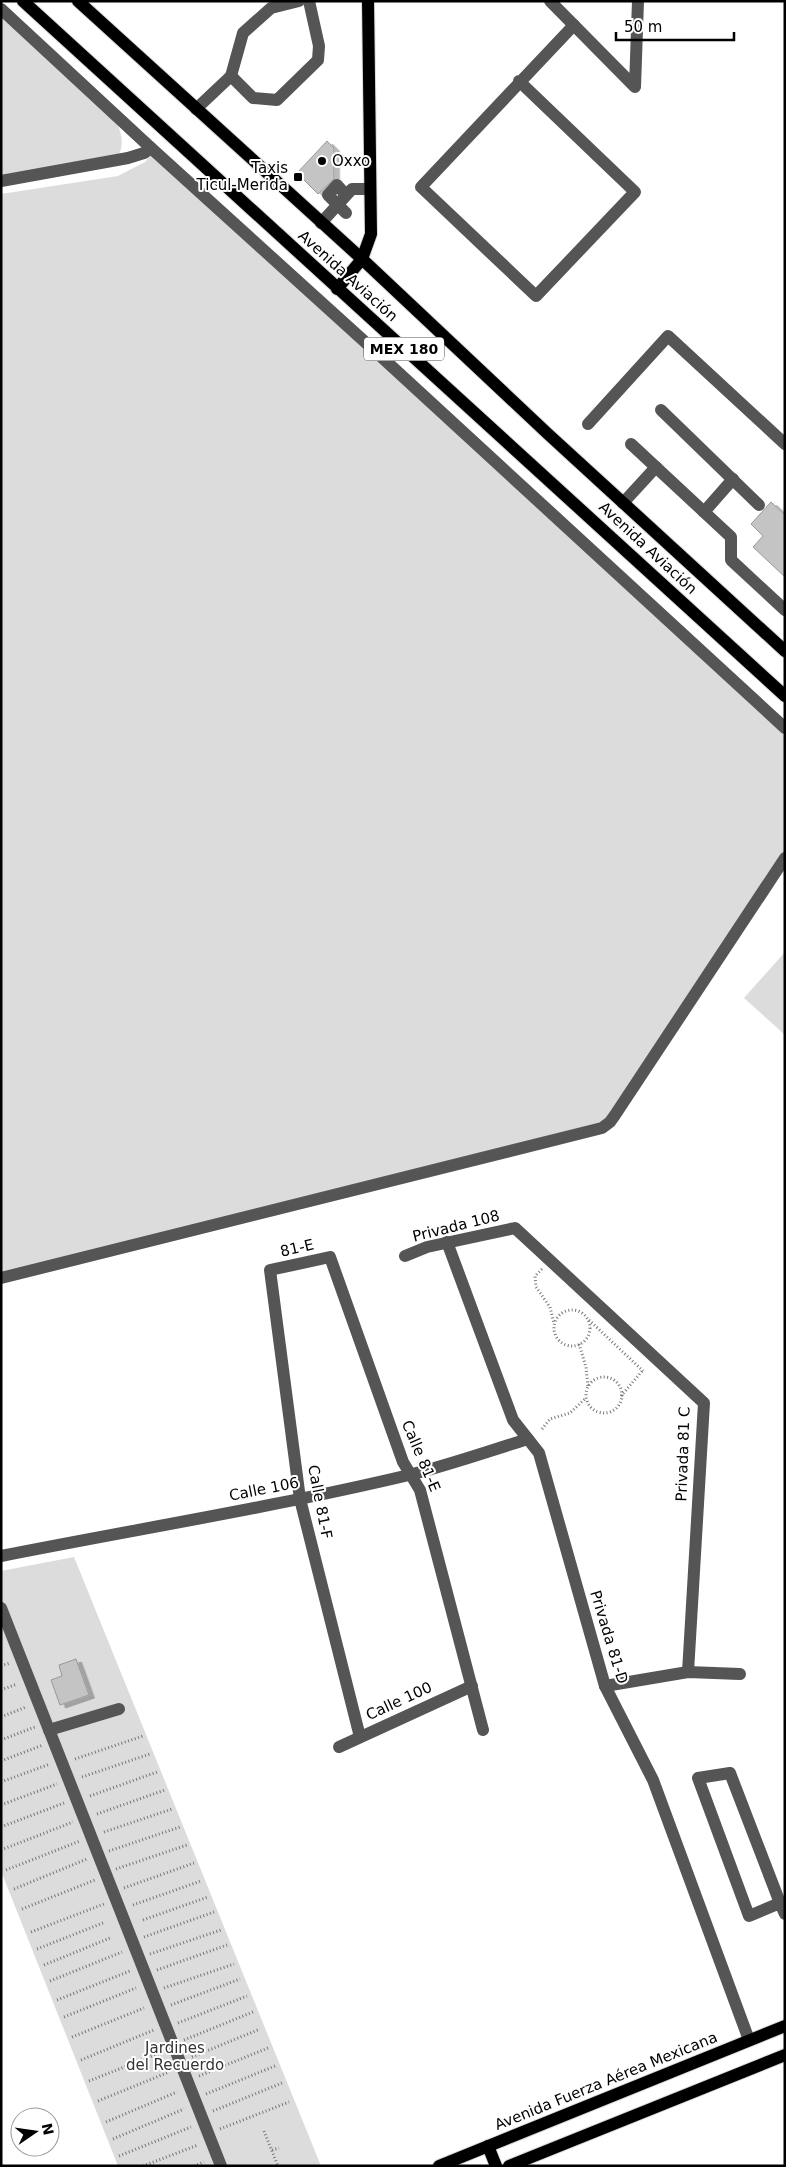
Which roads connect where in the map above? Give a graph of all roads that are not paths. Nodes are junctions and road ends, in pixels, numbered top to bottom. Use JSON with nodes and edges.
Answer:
{"nodes":[{"id":1,"x":23,"y":1,"type":"edge"},
{"id":2,"x":78,"y":1,"type":"edge"},
{"id":3,"x":299,"y":1,"type":"edge"},
{"id":4,"x":309,"y":1,"type":"edge"},
{"id":5,"x":368,"y":1,"type":"edge"},
{"id":6,"x":550,"y":1,"type":"edge"},
{"id":7,"x":638,"y":1,"type":"edge"},
{"id":8,"x":1,"y":9,"type":"edge"},
{"id":9,"x":574,"y":25,"type":"junction"},
{"id":10,"x":231,"y":76,"type":"junction"},
{"id":11,"x":520,"y":81,"type":"junction"},
{"id":12,"x":196,"y":109,"type":"junction"},
{"id":13,"x":150,"y":148,"type":"junction"},
{"id":14,"x":1,"y":181,"type":"edge"},
{"id":15,"x":370,"y":189,"type":"junction"},
{"id":16,"x":321,"y":223,"type":"junction"},
{"id":17,"x":362,"y":260,"type":"junction"},
{"id":18,"x":337,"y":289,"type":"junction"},
{"id":19,"x":661,"y":410,"type":"dead end"},
{"id":20,"x":588,"y":424,"type":"dead end"},
{"id":21,"x":631,"y":444,"type":"dead end"},
{"id":22,"x":785,"y":444,"type":"edge"},
{"id":23,"x":656,"y":467,"type":"junction"},
{"id":24,"x":733,"y":479,"type":"junction"},
{"id":25,"x":623,"y":503,"type":"junction"},
{"id":26,"x":759,"y":505,"type":"dead end"},
{"id":27,"x":704,"y":512,"type":"junction"},
{"id":28,"x":785,"y":610,"type":"edge"},
{"id":29,"x":785,"y":651,"type":"edge"},
{"id":30,"x":785,"y":696,"type":"edge"},
{"id":31,"x":785,"y":728,"type":"edge"},
{"id":32,"x":785,"y":858,"type":"edge"},
{"id":33,"x":515,"y":1228,"type":"joint"},
{"id":34,"x":447,"y":1242,"type":"junction"},
{"id":35,"x":330,"y":1256,"type":"joint"},
{"id":36,"x":405,"y":1256,"type":"dead end"},
{"id":37,"x":270,"y":1270,"type":"joint"},
{"id":38,"x":1,"y":1278,"type":"edge"},
{"id":39,"x":528,"y":1439,"type":"junction"},
{"id":40,"x":411,"y":1475,"type":"junction"},
{"id":41,"x":300,"y":1499,"type":"junction"},
{"id":42,"x":1,"y":1556,"type":"edge"},
{"id":43,"x":1,"y":1608,"type":"edge"},
{"id":44,"x":688,"y":1672,"type":"junction"},
{"id":45,"x":740,"y":1674,"type":"dead end"},
{"id":46,"x":472,"y":1686,"type":"junction"},
{"id":47,"x":605,"y":1686,"type":"junction"},
{"id":48,"x":118,"y":1709,"type":"dead end"},
{"id":49,"x":49,"y":1730,"type":"junction"},
{"id":50,"x":483,"y":1730,"type":"dead end"},
{"id":51,"x":360,"y":1737,"type":"junction"},
{"id":52,"x":339,"y":1747,"type":"dead end"},
{"id":53,"x":783,"y":1908,"type":"edge"},
{"id":54,"x":785,"y":2026,"type":"edge"},
{"id":55,"x":749,"y":2040,"type":"junction"},
{"id":56,"x":785,"y":2055,"type":"edge"},
{"id":57,"x":488,"y":2146,"type":"junction"},
{"id":58,"x":221,"y":2166,"type":"edge"},
{"id":59,"x":438,"y":2166,"type":"edge"},
{"id":60,"x":496,"y":2166,"type":"edge"},
{"id":61,"x":509,"y":2166,"type":"edge"}],
"edges":[{"from":1,"to":18,"type":"main road","name":"Avenida Aviación","number":"MEX 180"},
{"from":2,"to":12,"type":"main road","name":"Avenida Aviación","number":"MEX 180"},
{"from":3,"to":10,"type":"street"},
{"from":4,"to":10,"type":"street"},
{"from":5,"to":15,"type":"main road"},
{"from":6,"to":9,"type":"street"},
{"from":7,"to":9,"type":"street"},
{"from":8,"to":13,"type":"street"},
{"from":9,"to":11,"type":"street"},
{"from":10,"to":12,"type":"street"},
{"from":11,"to":11,"type":"street"},
{"from":12,"to":16,"type":"main road","name":"Avenida Aviación","number":"MEX 180"},
{"from":13,"to":14,"type":"street"},
{"from":13,"to":31,"type":"street"},
{"from":15,"to":16,"type":"street"},
{"from":15,"to":17,"type":"main road"},
{"from":16,"to":17,"type":"main road","name":"Avenida Aviación","number":"MEX 180"},
{"from":17,"to":18,"type":"main road"},
{"from":17,"to":25,"type":"main road","name":"Avenida Aviación","number":"MEX 180"},
{"from":18,"to":30,"type":"main road","name":"Avenida Aviación","number":"MEX 180"},
{"from":19,"to":24,"type":"street"},
{"from":20,"to":22,"type":"street"},
{"from":21,"to":23,"type":"street"},
{"from":23,"to":25,"type":"street"},
{"from":23,"to":27,"type":"street"},
{"from":24,"to":26,"type":"street"},
{"from":24,"to":27,"type":"street"},
{"from":25,"to":29,"type":"main road","name":"Avenida Aviación","number":"MEX 180"},
{"from":27,"to":28,"type":"street"},
{"from":32,"to":38,"type":"street"},
{"from":33,"to":34,"type":"street","name":"Privada 108"},
{"from":33,"to":44,"type":"street","name":"Privada 81 C"},
{"from":34,"to":36,"type":"street","name":"Privada 108"},
{"from":34,"to":39,"type":"street","name":"Privada 81-D"},
{"from":35,"to":37,"type":"street","name":"81-E"},
{"from":35,"to":40,"type":"street","name":"Calle 81-E"},
{"from":37,"to":41,"type":"street","name":"Calle 81-F"},
{"from":39,"to":40,"type":"street","name":"Calle 106"},
{"from":39,"to":47,"type":"street","name":"Privada 81-D"},
{"from":40,"to":41,"type":"street","name":"Calle 106"},
{"from":40,"to":46,"type":"street","name":"Calle 81-E"},
{"from":41,"to":42,"type":"street","name":"Calle 106"},
{"from":41,"to":51,"type":"street","name":"Calle 81-F"},
{"from":43,"to":49,"type":"street"},
{"from":44,"to":45,"type":"street"},
{"from":44,"to":47,"type":"street"},
{"from":46,"to":50,"type":"street","name":"Calle 81-E"},
{"from":46,"to":51,"type":"street","name":"Calle 100"},
{"from":47,"to":55,"type":"street","name":"Privada 81-D"},
{"from":48,"to":49,"type":"street"},
{"from":49,"to":58,"type":"street"},
{"from":51,"to":52,"type":"street","name":"Calle 100"},
{"from":53,"to":53,"type":"street"},
{"from":54,"to":55,"type":"main road","name":"Avenida Fuerza Aérea Mexicana"},
{"from":55,"to":57,"type":"main road","name":"Avenida Fuerza Aérea Mexicana"},
{"from":56,"to":61,"type":"main road"},
{"from":57,"to":59,"type":"main road","name":"Avenida Fuerza Aérea Mexicana"},
{"from":57,"to":60,"type":"main road"}]}
